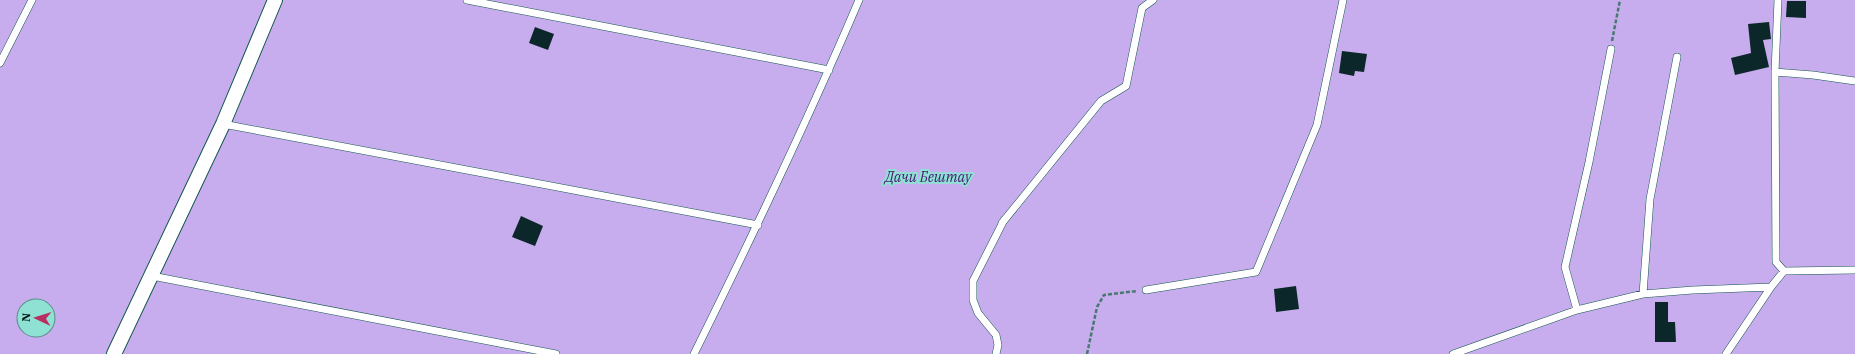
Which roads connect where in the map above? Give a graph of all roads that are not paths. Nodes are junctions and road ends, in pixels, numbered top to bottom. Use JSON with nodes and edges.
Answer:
{"nodes":[{"id":1,"x":32,"y":0,"type":"edge"},
{"id":2,"x":276,"y":0,"type":"edge"},
{"id":3,"x":467,"y":0,"type":"edge"},
{"id":4,"x":859,"y":0,"type":"edge"},
{"id":5,"x":1153,"y":0,"type":"edge"},
{"id":6,"x":1344,"y":0,"type":"edge"},
{"id":7,"x":1778,"y":0,"type":"edge"},
{"id":8,"x":1611,"y":49,"type":"road end"},
{"id":9,"x":1677,"y":57,"type":"dead end"},
{"id":10,"x":0,"y":63,"type":"edge"},
{"id":11,"x":829,"y":70,"type":"junction"},
{"id":12,"x":1775,"y":72,"type":"junction"},
{"id":13,"x":1855,"y":81,"type":"edge"},
{"id":14,"x":223,"y":124,"type":"junction"},
{"id":15,"x":758,"y":225,"type":"junction"},
{"id":16,"x":1855,"y":270,"type":"edge"},
{"id":17,"x":1784,"y":271,"type":"junction"},
{"id":18,"x":152,"y":276,"type":"junction"},
{"id":19,"x":1771,"y":287,"type":"junction"},
{"id":20,"x":1146,"y":290,"type":"road end"},
{"id":21,"x":1643,"y":294,"type":"junction"},
{"id":22,"x":1577,"y":310,"type":"junction"},
{"id":23,"x":114,"y":354,"type":"edge"},
{"id":24,"x":556,"y":354,"type":"edge"},
{"id":25,"x":694,"y":354,"type":"edge"},
{"id":26,"x":996,"y":354,"type":"edge"},
{"id":27,"x":1453,"y":354,"type":"edge"},
{"id":28,"x":1726,"y":354,"type":"edge"}],
"edges":[{"from":1,"to":10,"type":"lane"},
{"from":2,"to":14,"type":"street"},
{"from":3,"to":11,"type":"lane"},
{"from":4,"to":11,"type":"lane"},
{"from":5,"to":26,"type":"lane"},
{"from":6,"to":20,"type":"lane"},
{"from":7,"to":12,"type":"lane"},
{"from":8,"to":22,"type":"lane"},
{"from":9,"to":21,"type":"lane"},
{"from":11,"to":15,"type":"lane"},
{"from":12,"to":13,"type":"lane"},
{"from":12,"to":17,"type":"lane"},
{"from":14,"to":15,"type":"lane"},
{"from":14,"to":18,"type":"street"},
{"from":15,"to":25,"type":"lane"},
{"from":16,"to":17,"type":"lane"},
{"from":17,"to":19,"type":"lane"},
{"from":18,"to":23,"type":"street"},
{"from":18,"to":24,"type":"lane"},
{"from":19,"to":21,"type":"lane"},
{"from":19,"to":28,"type":"lane"},
{"from":21,"to":22,"type":"lane"},
{"from":22,"to":27,"type":"lane"}]}
